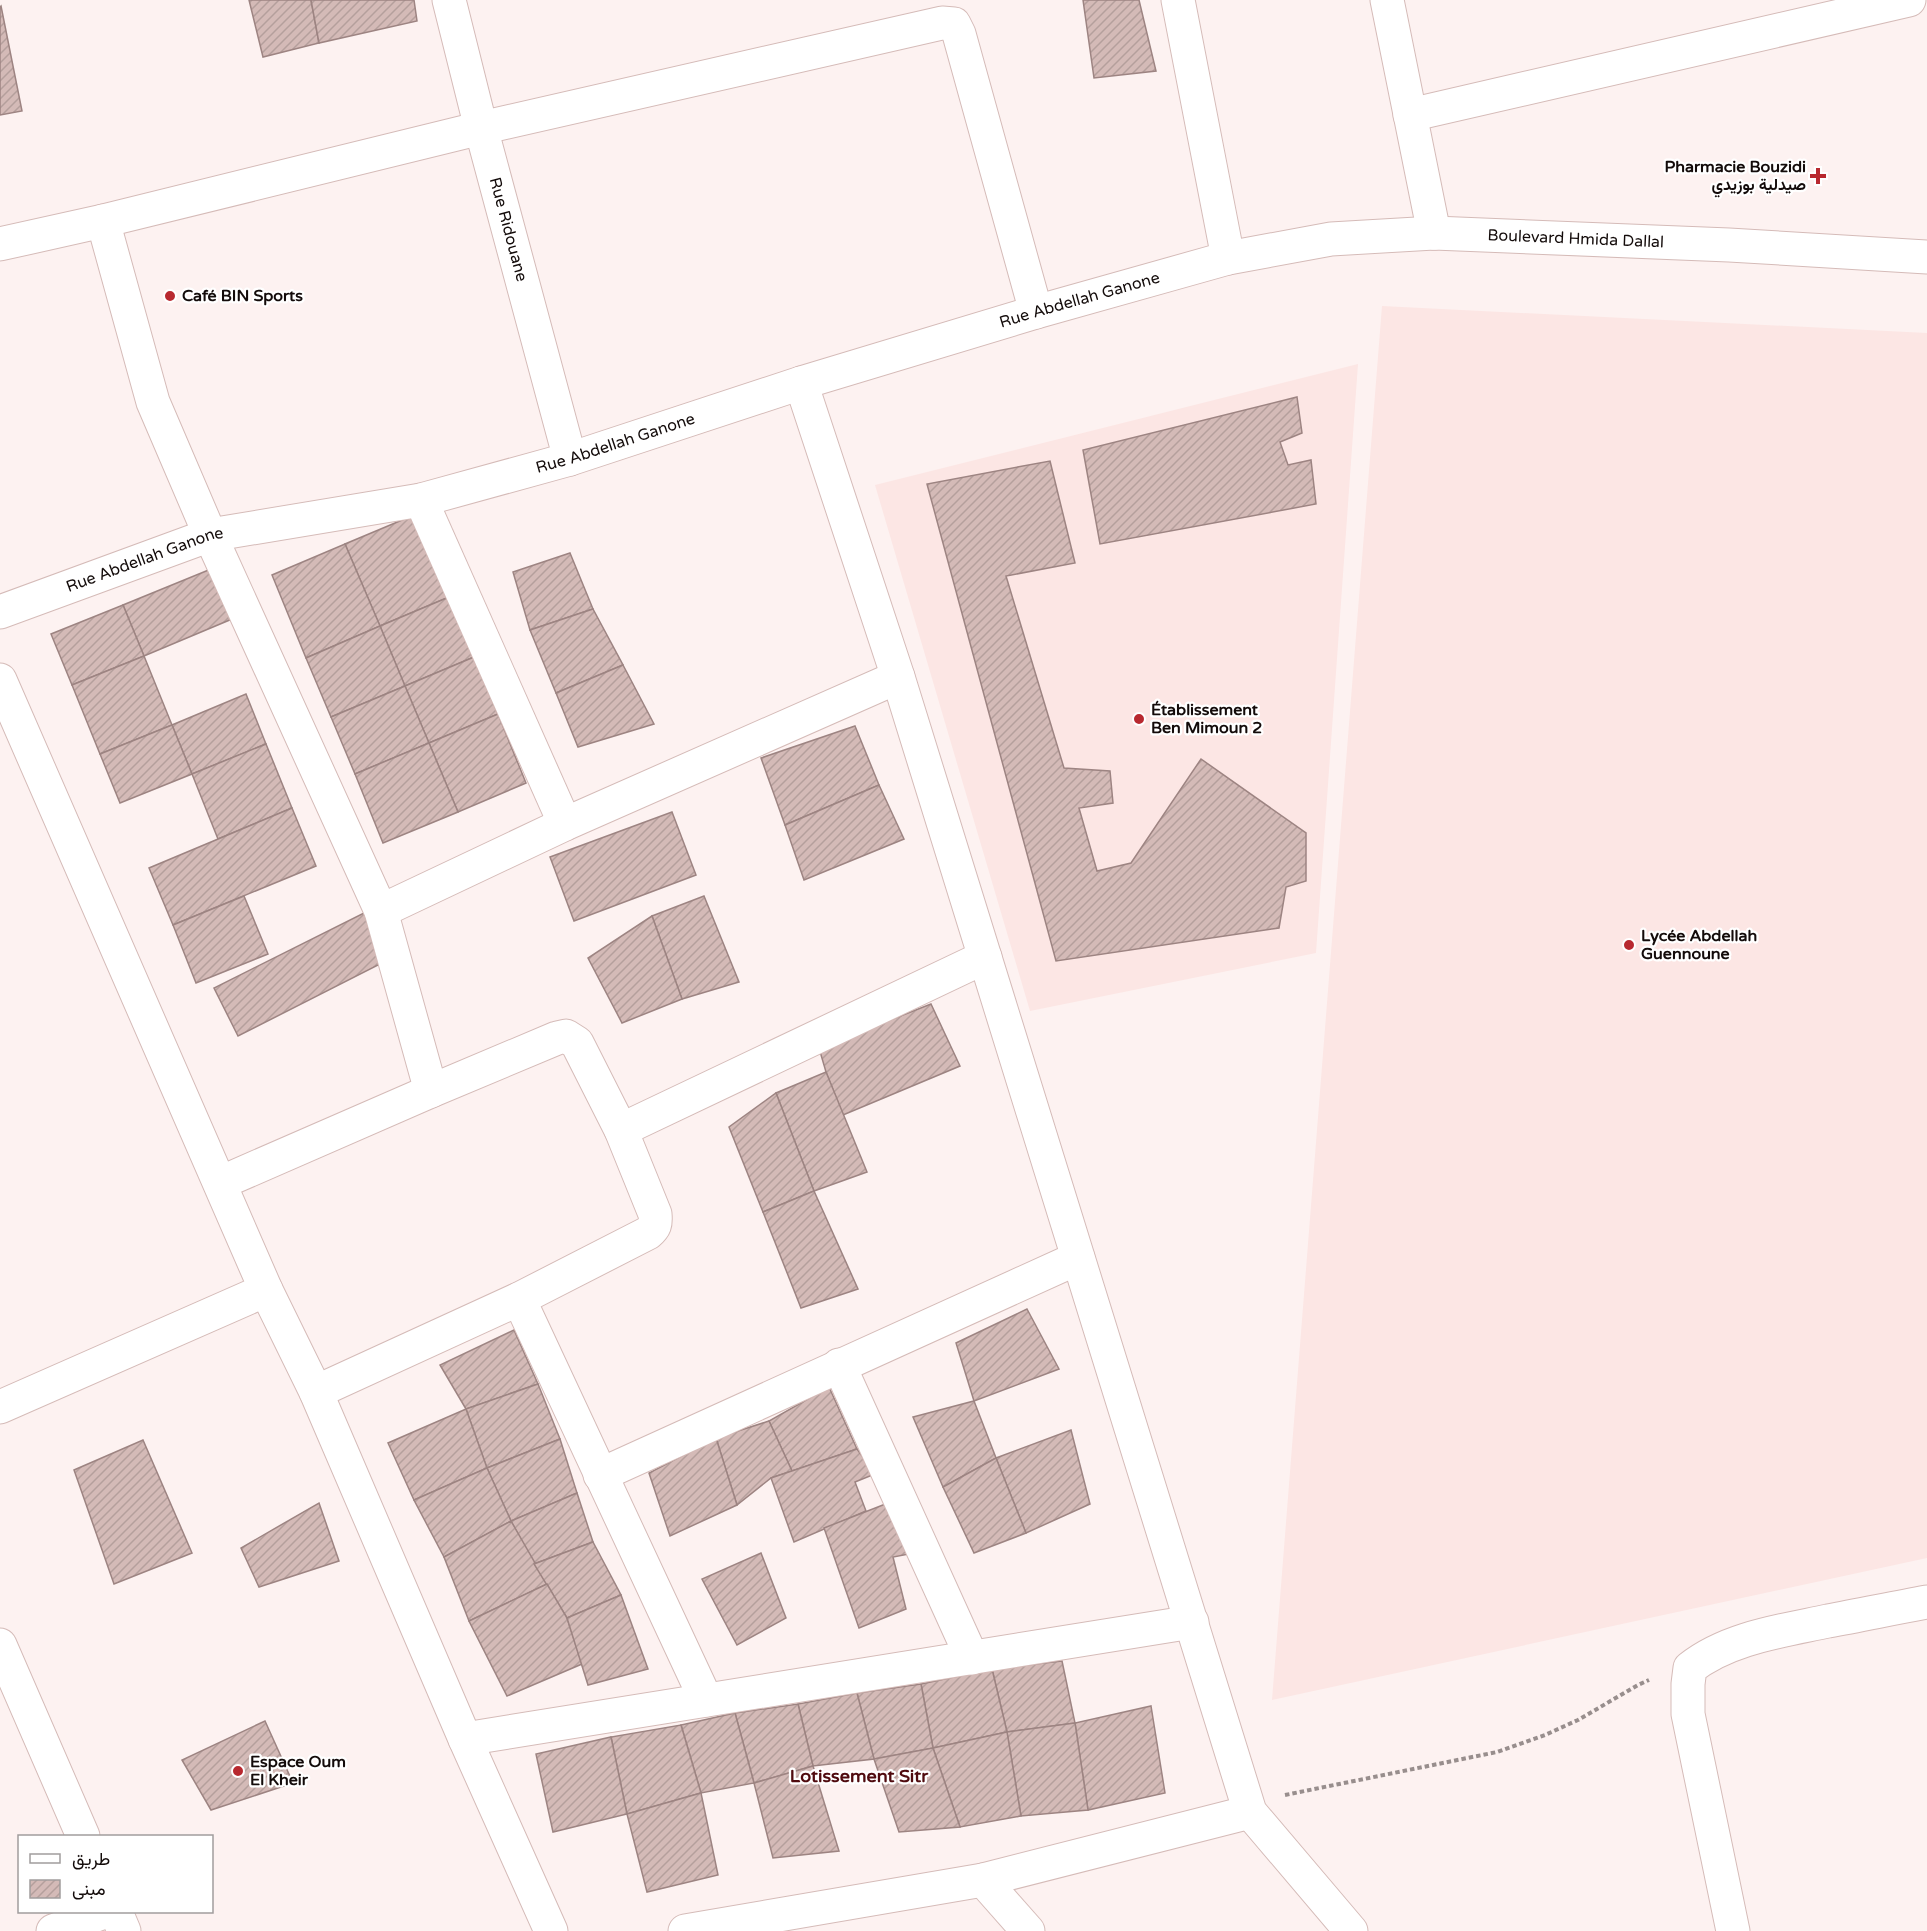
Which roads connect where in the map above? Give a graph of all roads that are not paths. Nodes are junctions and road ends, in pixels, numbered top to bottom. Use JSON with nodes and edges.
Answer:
{"nodes":[{"id":1,"x":449,"y":0,"type":"edge"},
{"id":2,"x":1178,"y":0,"type":"edge"},
{"id":3,"x":1387,"y":0,"type":"edge"},
{"id":4,"x":1909,"y":0,"type":"edge"},
{"id":5,"x":1410,"y":115,"type":"junction"},
{"id":6,"x":481,"y":128,"type":"junction"},
{"id":7,"x":103,"y":221,"type":"junction"},
{"id":8,"x":1434,"y":233,"type":"junction"},
{"id":9,"x":0,"y":244,"type":"edge"},
{"id":10,"x":1927,"y":257,"type":"edge"},
{"id":11,"x":1228,"y":258,"type":"junction"},
{"id":12,"x":1036,"y":312,"type":"junction"},
{"id":13,"x":801,"y":383,"type":"junction"},
{"id":14,"x":570,"y":459,"type":"junction"},
{"id":15,"x":421,"y":500,"type":"junction"},
{"id":16,"x":210,"y":535,"type":"junction"},
{"id":17,"x":0,"y":612,"type":"edge"},
{"id":18,"x":898,"y":677,"type":"junction"},
{"id":19,"x":0,"y":680,"type":"edge"},
{"id":20,"x":565,"y":824,"type":"junction"},
{"id":21,"x":381,"y":911,"type":"junction"},
{"id":22,"x":985,"y":957,"type":"junction"},
{"id":23,"x":431,"y":1091,"type":"junction"},
{"id":24,"x":621,"y":1130,"type":"junction"},
{"id":25,"x":220,"y":1183,"type":"junction"},
{"id":26,"x":1078,"y":1258,"type":"junction"},
{"id":27,"x":266,"y":1290,"type":"junction"},
{"id":28,"x":519,"y":1299,"type":"junction"},
{"id":29,"x":839,"y":1365,"type":"junction"},
{"id":30,"x":316,"y":1392,"type":"junction"},
{"id":31,"x":0,"y":1407,"type":"edge"},
{"id":32,"x":600,"y":1475,"type":"junction"},
{"id":33,"x":1927,"y":1602,"type":"edge"},
{"id":34,"x":1192,"y":1622,"type":"junction"},
{"id":35,"x":0,"y":1645,"type":"edge"},
{"id":36,"x":972,"y":1658,"type":"junction"},
{"id":37,"x":706,"y":1701,"type":"junction"},
{"id":38,"x":465,"y":1739,"type":"junction"},
{"id":39,"x":1249,"y":1807,"type":"junction"},
{"id":40,"x":83,"y":1835,"type":"edge"},
{"id":41,"x":983,"y":1880,"type":"junction"},
{"id":42,"x":99,"y":1913,"type":"edge"},
{"id":43,"x":117,"y":1913,"type":"edge"},
{"id":44,"x":823,"y":1920,"type":"edge"},
{"id":45,"x":53,"y":1931,"type":"edge"},
{"id":46,"x":124,"y":1931,"type":"edge"},
{"id":47,"x":551,"y":1931,"type":"edge"},
{"id":48,"x":685,"y":1931,"type":"edge"},
{"id":49,"x":1028,"y":1931,"type":"edge"},
{"id":50,"x":1351,"y":1931,"type":"edge"},
{"id":51,"x":1733,"y":1931,"type":"edge"}],
"edges":[{"from":1,"to":6,"type":"street","name":"Rue Ridouane"},
{"from":2,"to":11,"type":"street"},
{"from":3,"to":5,"type":"street"},
{"from":4,"to":5,"type":"street"},
{"from":5,"to":8,"type":"street"},
{"from":6,"to":7,"type":"street"},
{"from":6,"to":12,"type":"street"},
{"from":6,"to":14,"type":"street","name":"Rue Ridouane"},
{"from":7,"to":9,"type":"street"},
{"from":7,"to":16,"type":"street"},
{"from":8,"to":10,"type":"street","name":"Boulevard Hmida Dallal"},
{"from":8,"to":11,"type":"street","name":"Boulevard Hmida Dallal"},
{"from":11,"to":12,"type":"street","name":"Rue Abdellah Ganone"},
{"from":12,"to":13,"type":"street","name":"Rue Abdellah Ganone"},
{"from":13,"to":14,"type":"street","name":"Rue Abdellah Ganone"},
{"from":13,"to":18,"type":"street"},
{"from":14,"to":15,"type":"street","name":"Rue Abdellah Ganone"},
{"from":15,"to":16,"type":"street","name":"Rue Abdellah Ganone"},
{"from":15,"to":20,"type":"street"},
{"from":16,"to":17,"type":"street","name":"Rue Abdellah Ganone"},
{"from":16,"to":21,"type":"street"},
{"from":18,"to":20,"type":"street"},
{"from":18,"to":22,"type":"street"},
{"from":19,"to":25,"type":"street"},
{"from":20,"to":21,"type":"street"},
{"from":21,"to":23,"type":"street"},
{"from":22,"to":24,"type":"street"},
{"from":22,"to":26,"type":"street"},
{"from":23,"to":24,"type":"street"},
{"from":23,"to":25,"type":"street"},
{"from":24,"to":28,"type":"street"},
{"from":25,"to":27,"type":"street"},
{"from":26,"to":29,"type":"street"},
{"from":26,"to":34,"type":"street"},
{"from":27,"to":30,"type":"street"},
{"from":27,"to":31,"type":"street"},
{"from":28,"to":30,"type":"street"},
{"from":28,"to":32,"type":"street"},
{"from":29,"to":32,"type":"street"},
{"from":29,"to":36,"type":"street"},
{"from":30,"to":38,"type":"street"},
{"from":32,"to":37,"type":"street"},
{"from":33,"to":51,"type":"street"},
{"from":34,"to":36,"type":"street"},
{"from":34,"to":39,"type":"street"},
{"from":35,"to":40,"type":"street"},
{"from":36,"to":37,"type":"street"},
{"from":37,"to":38,"type":"street"},
{"from":38,"to":47,"type":"street"},
{"from":39,"to":41,"type":"street"},
{"from":39,"to":50,"type":"street"},
{"from":41,"to":44,"type":"street"},
{"from":41,"to":49,"type":"street"},
{"from":42,"to":45,"type":"street"},
{"from":43,"to":46,"type":"street"},
{"from":44,"to":48,"type":"street"}]}
